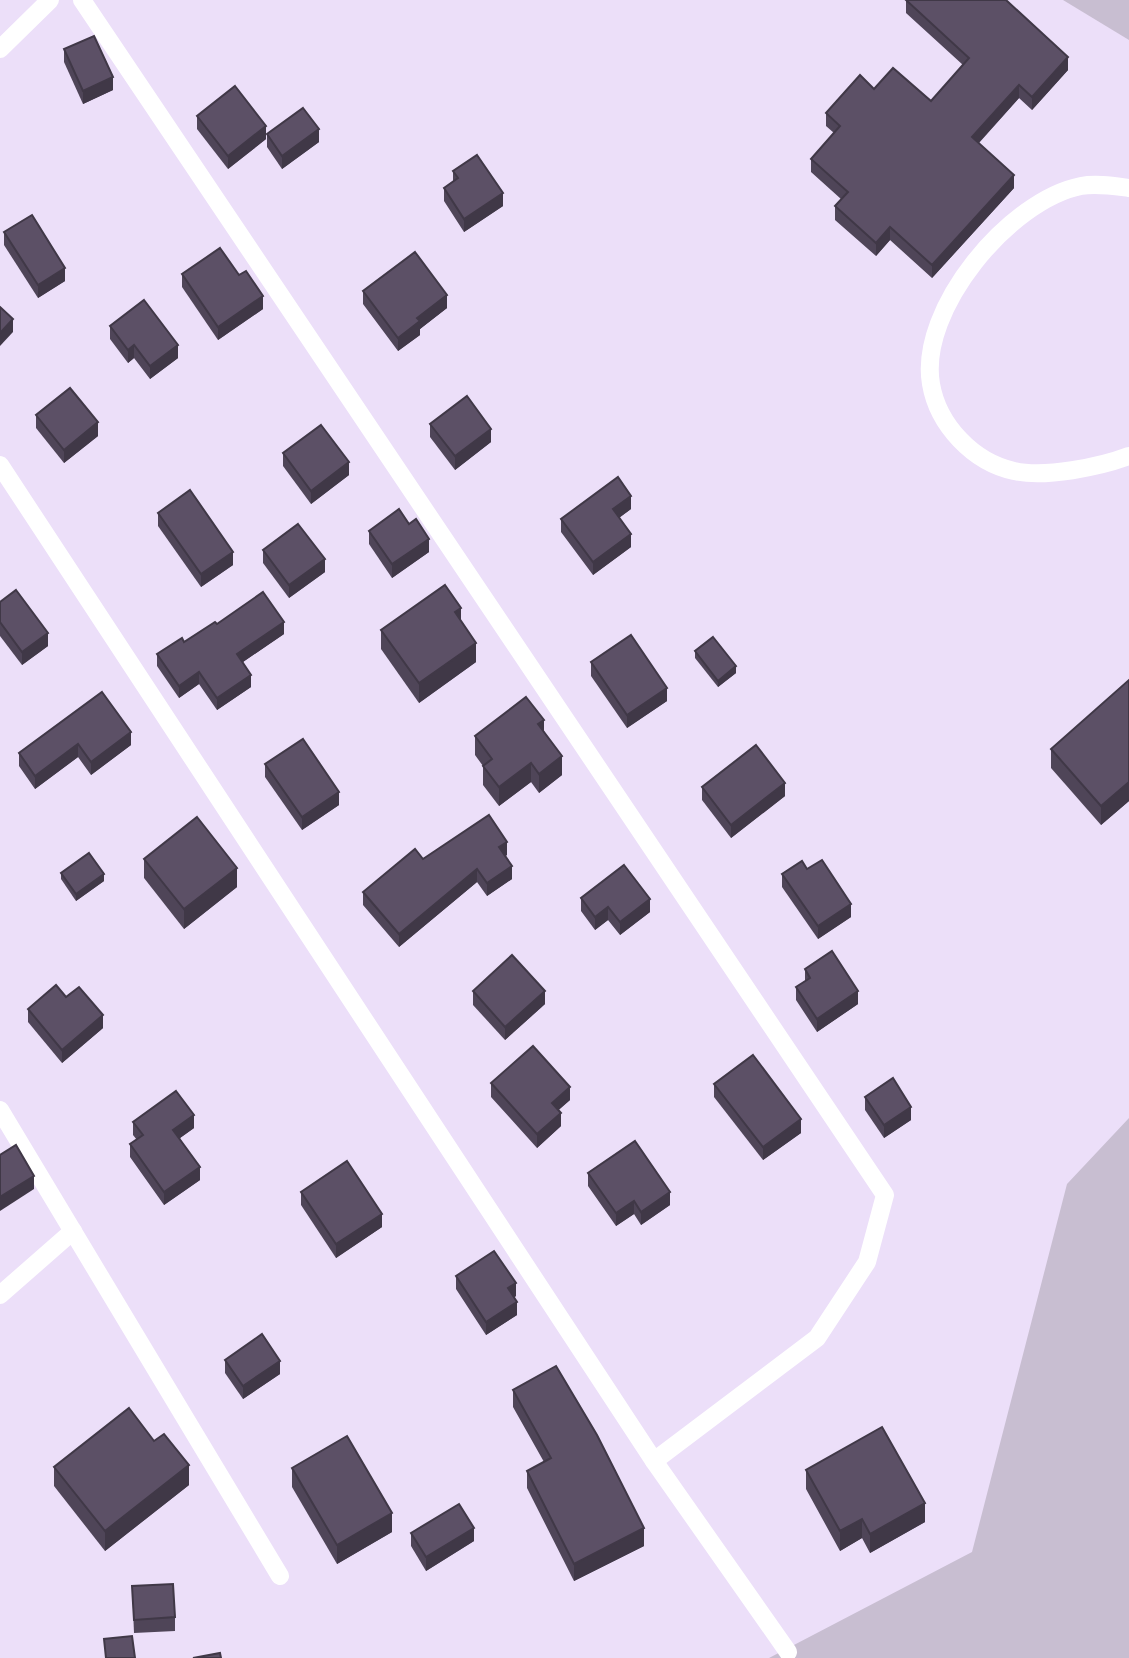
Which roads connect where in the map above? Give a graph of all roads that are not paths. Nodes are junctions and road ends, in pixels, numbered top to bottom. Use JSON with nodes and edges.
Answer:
{"nodes":[{"id":1,"x":50,"y":0,"type":"edge"},
{"id":2,"x":82,"y":0,"type":"edge"},
{"id":3,"x":0,"y":49,"type":"edge"},
{"id":4,"x":1129,"y":188,"type":"edge"},
{"id":5,"x":1129,"y":456,"type":"edge"},
{"id":6,"x":0,"y":465,"type":"edge"},
{"id":7,"x":0,"y":1110,"type":"edge"},
{"id":8,"x":72,"y":1231,"type":"junction"},
{"id":9,"x":0,"y":1295,"type":"edge"},
{"id":10,"x":654,"y":1461,"type":"junction"},
{"id":11,"x":280,"y":1576,"type":"dead end"},
{"id":12,"x":788,"y":1652,"type":"dead end"}],
"edges":[{"from":1,"to":3,"type":"lane"},
{"from":2,"to":10,"type":"lane"},
{"from":4,"to":5,"type":"lane"},
{"from":6,"to":10,"type":"lane"},
{"from":7,"to":8,"type":"lane"},
{"from":8,"to":9,"type":"lane"},
{"from":8,"to":11,"type":"lane"},
{"from":10,"to":12,"type":"lane"}]}
